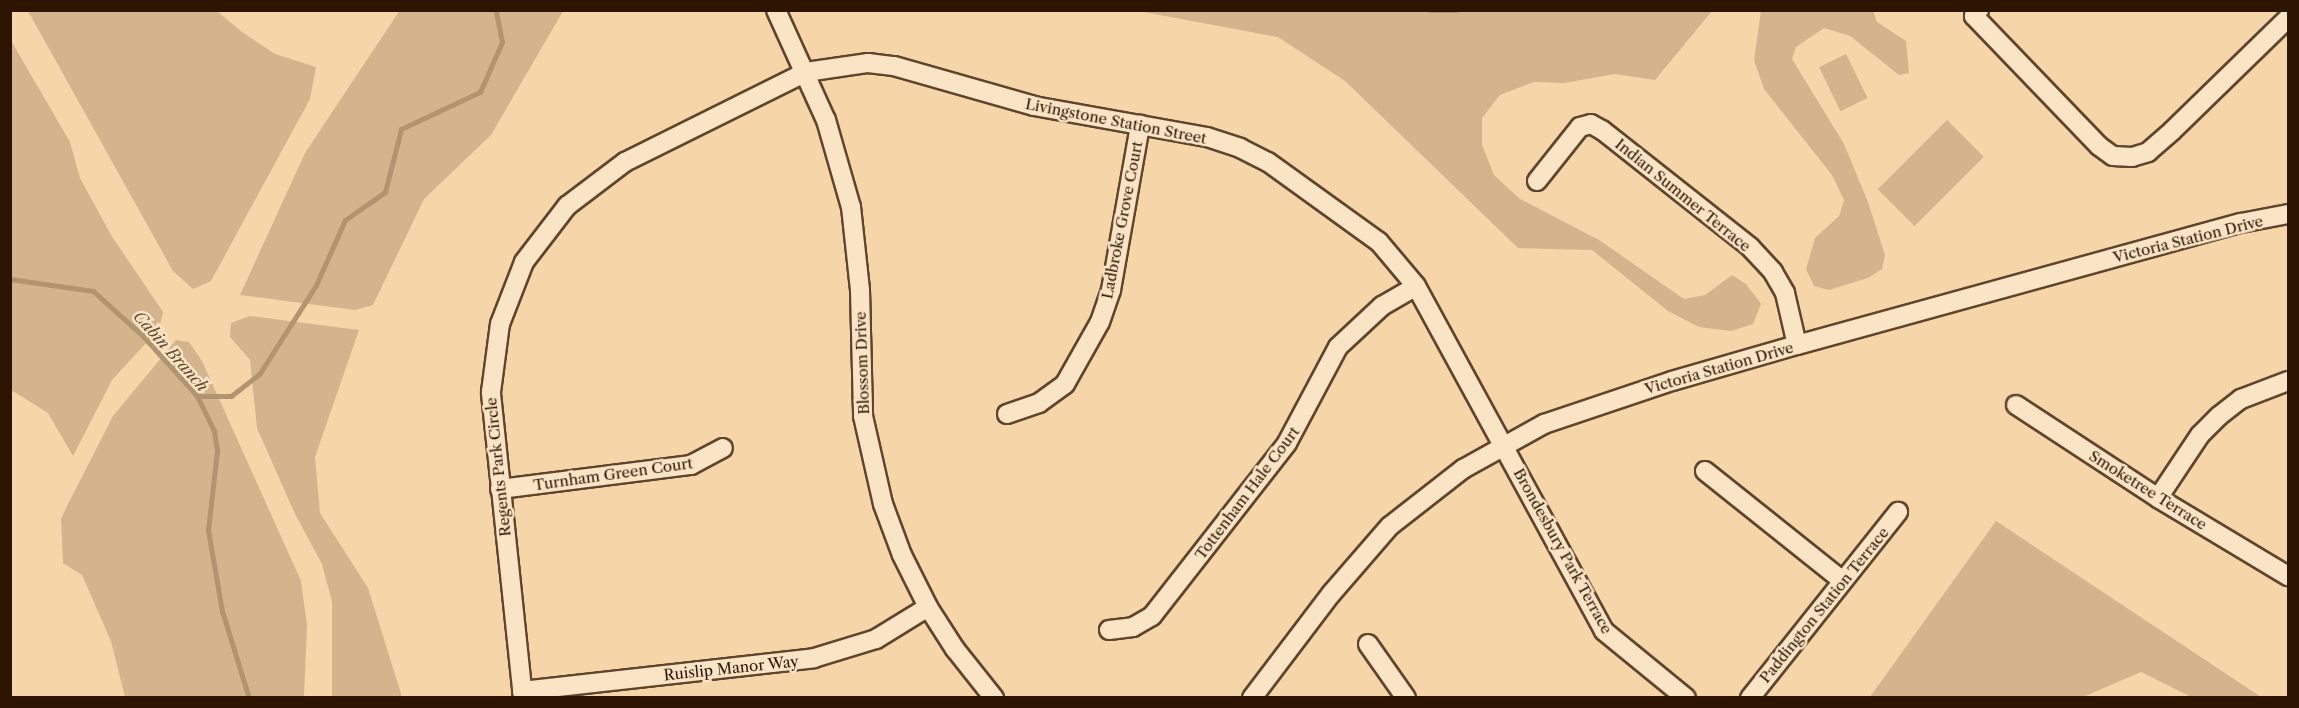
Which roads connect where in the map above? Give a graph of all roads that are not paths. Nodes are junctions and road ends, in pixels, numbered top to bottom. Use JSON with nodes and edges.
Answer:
{"nodes":[{"id":1,"x":776,"y":10,"type":"edge"},
{"id":2,"x":1979,"y":10,"type":"edge"},
{"id":3,"x":2289,"y":18,"type":"edge"},
{"id":4,"x":806,"y":72,"type":"junction"},
{"id":5,"x":1140,"y":125,"type":"junction"},
{"id":6,"x":1537,"y":181,"type":"dead end"},
{"id":7,"x":2289,"y":214,"type":"edge"},
{"id":8,"x":1416,"y":286,"type":"junction"},
{"id":9,"x":1797,"y":345,"type":"junction"},
{"id":10,"x":2289,"y":381,"type":"edge"},
{"id":11,"x":2016,"y":405,"type":"dead end"},
{"id":12,"x":1007,"y":414,"type":"dead end"},
{"id":13,"x":1503,"y":444,"type":"junction"},
{"id":14,"x":723,"y":448,"type":"dead end"},
{"id":15,"x":1705,"y":471,"type":"dead end"},
{"id":16,"x":500,"y":489,"type":"junction"},
{"id":17,"x":2158,"y":498,"type":"junction"},
{"id":18,"x":1898,"y":512,"type":"dead end"},
{"id":19,"x":2286,"y":575,"type":"edge"},
{"id":20,"x":1843,"y":581,"type":"junction"},
{"id":21,"x":928,"y":607,"type":"junction"},
{"id":22,"x":1109,"y":630,"type":"dead end"},
{"id":23,"x":1368,"y":644,"type":"dead end"},
{"id":24,"x":523,"y":694,"type":"edge"},
{"id":25,"x":994,"y":698,"type":"edge"},
{"id":26,"x":1252,"y":698,"type":"edge"},
{"id":27,"x":1406,"y":698,"type":"edge"},
{"id":28,"x":1686,"y":698,"type":"edge"},
{"id":29,"x":1750,"y":698,"type":"edge"}],
"edges":[{"from":1,"to":4,"type":"street","name":"Blossom Drive"},
{"from":2,"to":3,"type":"street"},
{"from":4,"to":5,"type":"street","name":"Livingstone Station Street"},
{"from":4,"to":16,"type":"street","name":"Regents Park Circle"},
{"from":4,"to":21,"type":"street","name":"Blossom Drive"},
{"from":5,"to":8,"type":"street","name":"Livingstone Station Street"},
{"from":5,"to":12,"type":"street","name":"Ladbroke Grove Court"},
{"from":6,"to":9,"type":"street","name":"Indian Summer Terrace"},
{"from":7,"to":9,"type":"street","name":"Victoria Station Drive"},
{"from":8,"to":13,"type":"street","name":"Livingstone Station Street"},
{"from":8,"to":22,"type":"street","name":"Tottenham Hale Court"},
{"from":9,"to":13,"type":"street","name":"Victoria Station Drive"},
{"from":10,"to":17,"type":"street"},
{"from":11,"to":17,"type":"street","name":"Smoketree Terrace"},
{"from":13,"to":26,"type":"street","name":"Victoria Station Drive"},
{"from":13,"to":28,"type":"street","name":"Brondesbury Park Terrace"},
{"from":14,"to":16,"type":"street","name":"Turnham Green Court"},
{"from":15,"to":20,"type":"street"},
{"from":16,"to":24,"type":"street","name":"Regents Park Circle"},
{"from":17,"to":19,"type":"street","name":"Smoketree Terrace"},
{"from":18,"to":20,"type":"street","name":"Paddington Station Terrace"},
{"from":20,"to":29,"type":"street","name":"Paddington Station Terrace"},
{"from":21,"to":24,"type":"street","name":"Ruislip Manor Way"},
{"from":21,"to":25,"type":"street","name":"Blossom Drive"},
{"from":23,"to":27,"type":"street"}]}
